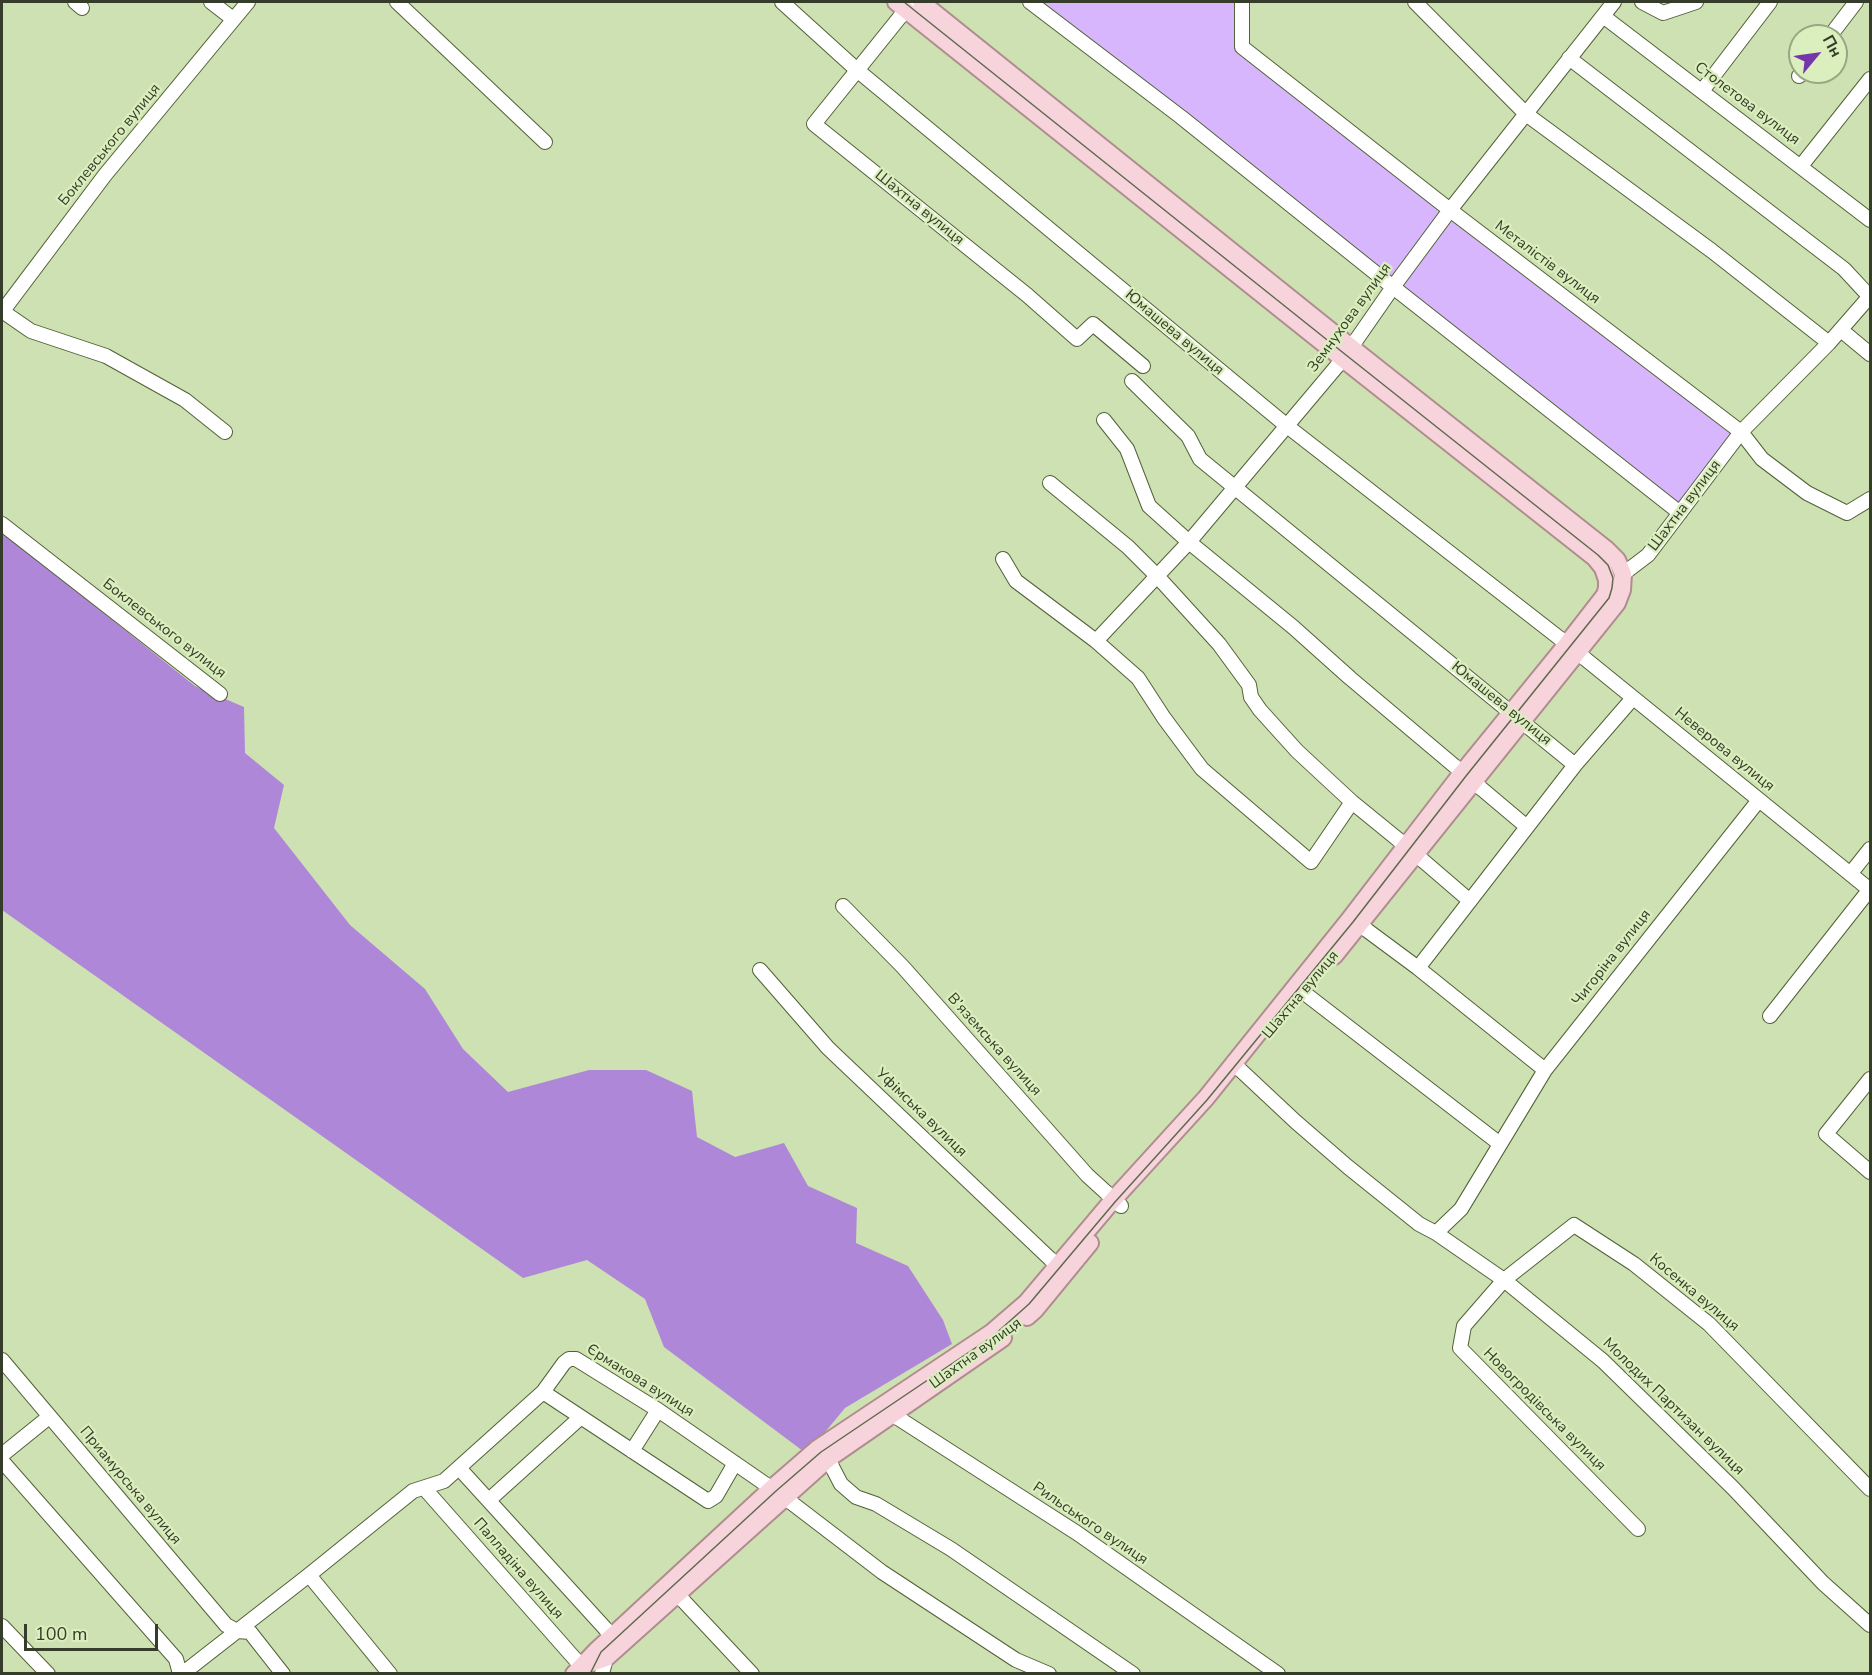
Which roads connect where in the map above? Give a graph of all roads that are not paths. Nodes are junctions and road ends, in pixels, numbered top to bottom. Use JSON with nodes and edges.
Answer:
{"nodes":[{"id":1,"x":211,"y":2,"type":"edge"},
{"id":2,"x":248,"y":2,"type":"edge"},
{"id":3,"x":397,"y":2,"type":"edge"},
{"id":4,"x":782,"y":2,"type":"edge"},
{"id":5,"x":1030,"y":2,"type":"edge"},
{"id":6,"x":1242,"y":2,"type":"edge"},
{"id":7,"x":1415,"y":2,"type":"edge"},
{"id":8,"x":1614,"y":2,"type":"edge"},
{"id":9,"x":1642,"y":2,"type":"edge"},
{"id":10,"x":1696,"y":2,"type":"edge"},
{"id":11,"x":1770,"y":2,"type":"edge"},
{"id":12,"x":1856,"y":2,"type":"edge"},
{"id":13,"x":909,"y":3,"type":"edge"},
{"id":14,"x":1603,"y":16,"type":"junction"},
{"id":15,"x":233,"y":19,"type":"junction"},
{"id":16,"x":1839,"y":24,"type":"edge"},
{"id":17,"x":1569,"y":58,"type":"junction"},
{"id":18,"x":857,"y":70,"type":"junction"},
{"id":19,"x":1870,"y":79,"type":"edge"},
{"id":20,"x":1702,"y":91,"type":"junction"},
{"id":21,"x":1526,"y":114,"type":"junction"},
{"id":22,"x":546,"y":142,"type":"dead end"},
{"id":23,"x":1801,"y":166,"type":"junction"},
{"id":24,"x":1450,"y":210,"type":"junction"},
{"id":25,"x":1870,"y":220,"type":"edge"},
{"id":26,"x":1393,"y":287,"type":"junction"},
{"id":27,"x":1870,"y":297,"type":"edge"},
{"id":28,"x":2,"y":311,"type":"edge"},
{"id":29,"x":1841,"y":330,"type":"junction"},
{"id":30,"x":1829,"y":343,"type":"junction"},
{"id":31,"x":1347,"y":353,"type":"junction"},
{"id":32,"x":1870,"y":354,"type":"edge"},
{"id":33,"x":1143,"y":366,"type":"dead end"},
{"id":34,"x":1132,"y":381,"type":"dead end"},
{"id":35,"x":1104,"y":420,"type":"dead end"},
{"id":36,"x":1287,"y":426,"type":"junction"},
{"id":37,"x":225,"y":432,"type":"dead end"},
{"id":38,"x":1741,"y":432,"type":"junction"},
{"id":39,"x":1050,"y":483,"type":"dead end"},
{"id":40,"x":1235,"y":488,"type":"junction"},
{"id":41,"x":1870,"y":499,"type":"edge"},
{"id":42,"x":1680,"y":513,"type":"junction"},
{"id":43,"x":2,"y":524,"type":"edge"},
{"id":44,"x":1189,"y":542,"type":"junction"},
{"id":45,"x":1003,"y":559,"type":"dead end"},
{"id":46,"x":1158,"y":577,"type":"junction"},
{"id":47,"x":1616,"y":577,"type":"junction"},
{"id":48,"x":1095,"y":641,"type":"junction"},
{"id":49,"x":1572,"y":648,"type":"junction"},
{"id":50,"x":220,"y":694,"type":"dead end"},
{"id":51,"x":1633,"y":698,"type":"junction"},
{"id":52,"x":1518,"y":716,"type":"junction"},
{"id":53,"x":1575,"y":765,"type":"junction"},
{"id":54,"x":1467,"y":777,"type":"junction"},
{"id":55,"x":1760,"y":800,"type":"junction"},
{"id":56,"x":1352,"y":802,"type":"junction"},
{"id":57,"x":1527,"y":827,"type":"junction"},
{"id":58,"x":1870,"y":849,"type":"edge"},
{"id":59,"x":1411,"y":850,"type":"junction"},
{"id":60,"x":1851,"y":873,"type":"junction"},
{"id":61,"x":1870,"y":889,"type":"edge"},
{"id":62,"x":1470,"y":901,"type":"junction"},
{"id":63,"x":843,"y":906,"type":"dead end"},
{"id":64,"x":1355,"y":922,"type":"junction"},
{"id":65,"x":1419,"y":968,"type":"junction"},
{"id":66,"x":760,"y":970,"type":"dead end"},
{"id":67,"x":1303,"y":992,"type":"junction"},
{"id":68,"x":1770,"y":1016,"type":"dead end"},
{"id":69,"x":1237,"y":1065,"type":"junction"},
{"id":70,"x":1545,"y":1070,"type":"junction"},
{"id":71,"x":1870,"y":1079,"type":"edge"},
{"id":72,"x":1500,"y":1144,"type":"junction"},
{"id":73,"x":1870,"y":1172,"type":"edge"},
{"id":74,"x":1117,"y":1203,"type":"junction"},
{"id":75,"x":1436,"y":1233,"type":"junction"},
{"id":76,"x":1061,"y":1269,"type":"junction"},
{"id":77,"x":1504,"y":1280,"type":"junction"},
{"id":78,"x":2,"y":1360,"type":"edge"},
{"id":79,"x":543,"y":1392,"type":"junction"},
{"id":80,"x":658,"y":1410,"type":"junction"},
{"id":81,"x":886,"y":1411,"type":"junction"},
{"id":82,"x":49,"y":1417,"type":"junction"},
{"id":83,"x":581,"y":1417,"type":"junction"},
{"id":84,"x":632,"y":1451,"type":"junction"},
{"id":85,"x":823,"y":1454,"type":"junction"},
{"id":86,"x":2,"y":1455,"type":"edge"},
{"id":87,"x":2,"y":1461,"type":"edge"},
{"id":88,"x":735,"y":1463,"type":"junction"},
{"id":89,"x":459,"y":1468,"type":"junction"},
{"id":90,"x":425,"y":1489,"type":"junction"},
{"id":91,"x":1870,"y":1489,"type":"edge"},
{"id":92,"x":778,"y":1492,"type":"junction"},
{"id":93,"x":489,"y":1500,"type":"junction"},
{"id":94,"x":1638,"y":1529,"type":"dead end"},
{"id":95,"x":309,"y":1575,"type":"junction"},
{"id":96,"x":677,"y":1594,"type":"junction"},
{"id":97,"x":1870,"y":1624,"type":"edge"},
{"id":98,"x":2,"y":1626,"type":"edge"},
{"id":99,"x":237,"y":1631,"type":"junction"},
{"id":100,"x":612,"y":1636,"type":"junction"},
{"id":101,"x":602,"y":1668,"type":"edge"},
{"id":102,"x":580,"y":1671,"type":"edge"},
{"id":103,"x":48,"y":1674,"type":"edge"},
{"id":104,"x":181,"y":1674,"type":"edge"},
{"id":105,"x":284,"y":1674,"type":"edge"},
{"id":106,"x":390,"y":1674,"type":"edge"},
{"id":107,"x":752,"y":1674,"type":"edge"},
{"id":108,"x":1049,"y":1674,"type":"edge"},
{"id":109,"x":1133,"y":1674,"type":"edge"},
{"id":110,"x":1278,"y":1674,"type":"edge"}],
"edges":[{"from":1,"to":15,"type":"street"},
{"from":2,"to":15,"type":"street","name":"Боклевського вулиця"},
{"from":3,"to":22,"type":"street"},
{"from":4,"to":18,"type":"street","name":"Юмашева вулиця"},
{"from":5,"to":26,"type":"street"},
{"from":6,"to":24,"type":"street","name":"Металістів вулиця"},
{"from":7,"to":21,"type":"street"},
{"from":8,"to":14,"type":"street","name":"Земнухова вулиця"},
{"from":9,"to":10,"type":"street"},
{"from":11,"to":20,"type":"street"},
{"from":12,"to":16,"type":"street"},
{"from":13,"to":18,"type":"street","name":"Шахтна вулиця"},
{"from":13,"to":31,"type":"main road"},
{"from":14,"to":17,"type":"street","name":"Земнухова вулиця"},
{"from":14,"to":20,"type":"street","name":"Столетова вулиця"},
{"from":15,"to":28,"type":"street","name":"Боклевського вулиця"},
{"from":17,"to":21,"type":"street","name":"Земнухова вулиця"},
{"from":17,"to":27,"type":"street"},
{"from":18,"to":33,"type":"street","name":"Шахтна вулиця"},
{"from":18,"to":36,"type":"street","name":"Юмашева вулиця"},
{"from":19,"to":23,"type":"street"},
{"from":20,"to":23,"type":"street","name":"Столетова вулиця"},
{"from":21,"to":24,"type":"street","name":"Земнухова вулиця"},
{"from":21,"to":30,"type":"street"},
{"from":23,"to":25,"type":"street","name":"Столетова вулиця"},
{"from":24,"to":26,"type":"street","name":"Земнухова вулиця"},
{"from":24,"to":38,"type":"street","name":"Металістів вулиця"},
{"from":26,"to":31,"type":"street","name":"Земнухова вулиця"},
{"from":26,"to":42,"type":"street"},
{"from":27,"to":29,"type":"street","name":"Шахтна вулиця"},
{"from":28,"to":37,"type":"street"},
{"from":29,"to":30,"type":"street","name":"Шахтна вулиця"},
{"from":29,"to":32,"type":"street"},
{"from":30,"to":38,"type":"street","name":"Шахтна вулиця"},
{"from":31,"to":36,"type":"street","name":"Земнухова вулиця"},
{"from":31,"to":47,"type":"main road"},
{"from":34,"to":40,"type":"street","name":"Юмашева вулиця"},
{"from":35,"to":44,"type":"street"},
{"from":36,"to":40,"type":"street","name":"Земнухова вулиця"},
{"from":36,"to":49,"type":"street","name":"Юмашева вулиця"},
{"from":38,"to":41,"type":"street","name":"Металістів вулиця"},
{"from":38,"to":42,"type":"street","name":"Шахтна вулиця"},
{"from":39,"to":46,"type":"street"},
{"from":40,"to":44,"type":"street","name":"Земнухова вулиця"},
{"from":40,"to":52,"type":"street","name":"Юмашева вулиця"},
{"from":42,"to":47,"type":"street","name":"Шахтна вулиця"},
{"from":43,"to":50,"type":"street","name":"Боклевського вулиця"},
{"from":44,"to":46,"type":"street","name":"Земнухова вулиця"},
{"from":44,"to":54,"type":"street"},
{"from":45,"to":48,"type":"street"},
{"from":46,"to":48,"type":"street","name":"Земнухова вулиця"},
{"from":46,"to":56,"type":"street"},
{"from":47,"to":49,"type":"main road","name":"Шахтна вулиця"},
{"from":48,"to":56,"type":"street"},
{"from":49,"to":51,"type":"street","name":"Неверова вулиця"},
{"from":49,"to":52,"type":"main road","name":"Шахтна вулиця"},
{"from":51,"to":53,"type":"street"},
{"from":51,"to":55,"type":"street","name":"Неверова вулиця"},
{"from":52,"to":53,"type":"street","name":"Юмашева вулиця"},
{"from":52,"to":54,"type":"main road","name":"Шахтна вулиця"},
{"from":53,"to":57,"type":"street"},
{"from":54,"to":57,"type":"street"},
{"from":54,"to":59,"type":"main road","name":"Шахтна вулиця"},
{"from":55,"to":60,"type":"street","name":"Неверова вулиця"},
{"from":55,"to":70,"type":"street","name":"Чигоріна вулиця"},
{"from":56,"to":59,"type":"street"},
{"from":57,"to":62,"type":"street"},
{"from":58,"to":60,"type":"street"},
{"from":59,"to":62,"type":"street"},
{"from":59,"to":64,"type":"main road","name":"Шахтна вулиця"},
{"from":60,"to":61,"type":"street","name":"Неверова вулиця"},
{"from":61,"to":68,"type":"street"},
{"from":62,"to":65,"type":"street"},
{"from":63,"to":74,"type":"street","name":"В’яземська вулиця"},
{"from":64,"to":65,"type":"street"},
{"from":64,"to":67,"type":"main road","name":"Шахтна вулиця"},
{"from":64,"to":69,"type":"main road","name":"Шахтна вулиця"},
{"from":65,"to":70,"type":"street"},
{"from":66,"to":76,"type":"street","name":"Уфімська вулиця"},
{"from":67,"to":69,"type":"main road","name":"Шахтна вулиця"},
{"from":67,"to":72,"type":"street"},
{"from":69,"to":74,"type":"main road","name":"Шахтна вулиця"},
{"from":69,"to":75,"type":"street"},
{"from":70,"to":72,"type":"street","name":"Чигоріна вулиця"},
{"from":71,"to":73,"type":"street"},
{"from":72,"to":75,"type":"street","name":"Чигоріна вулиця"},
{"from":74,"to":76,"type":"main road","name":"Шахтна вулиця"},
{"from":75,"to":77,"type":"street","name":"Молодих Партизан вулиця"},
{"from":76,"to":81,"type":"main road","name":"Шахтна вулиця"},
{"from":77,"to":91,"type":"street","name":"Косенка вулиця"},
{"from":77,"to":94,"type":"street","name":"Новогродівська вулиця"},
{"from":77,"to":97,"type":"street","name":"Молодих Партизан вулиця"},
{"from":78,"to":82,"type":"street","name":"Приамурська вулиця"},
{"from":79,"to":80,"type":"street","name":"Єрмакова вулиця"},
{"from":79,"to":83,"type":"street"},
{"from":79,"to":89,"type":"street","name":"Єрмакова вулиця"},
{"from":80,"to":84,"type":"street"},
{"from":80,"to":88,"type":"street","name":"Єрмакова вулиця"},
{"from":81,"to":85,"type":"main road","name":"Шахтна вулиця"},
{"from":81,"to":110,"type":"street","name":"Рильського вулиця"},
{"from":82,"to":86,"type":"street"},
{"from":82,"to":99,"type":"street","name":"Приамурська вулиця"},
{"from":83,"to":84,"type":"street"},
{"from":83,"to":93,"type":"street"},
{"from":84,"to":88,"type":"street"},
{"from":85,"to":92,"type":"main road","name":"Шахтна вулиця"},
{"from":85,"to":109,"type":"street"},
{"from":87,"to":104,"type":"street"},
{"from":88,"to":92,"type":"street","name":"Єрмакова вулиця"},
{"from":89,"to":90,"type":"street","name":"Єрмакова вулиця"},
{"from":89,"to":93,"type":"street"},
{"from":90,"to":95,"type":"street","name":"Єрмакова вулиця"},
{"from":90,"to":102,"type":"street","name":"Палладіна вулиця"},
{"from":92,"to":96,"type":"main road","name":"Шахтна вулиця"},
{"from":92,"to":100,"type":"main road","name":"Шахтна вулиця"},
{"from":92,"to":108,"type":"street","name":"Єрмакова вулиця"},
{"from":93,"to":100,"type":"street"},
{"from":95,"to":99,"type":"street","name":"Єрмакова вулиця"},
{"from":95,"to":106,"type":"street"},
{"from":96,"to":101,"type":"main road","name":"Шахтна вулиця"},
{"from":96,"to":107,"type":"street"},
{"from":98,"to":103,"type":"street"},
{"from":99,"to":104,"type":"street","name":"Єрмакова вулиця"},
{"from":99,"to":105,"type":"street"},
{"from":100,"to":102,"type":"main road","name":"Шахтна вулиця"},
{"from":101,"to":102,"type":"main road","name":"Шахтна вулиця"}]}
